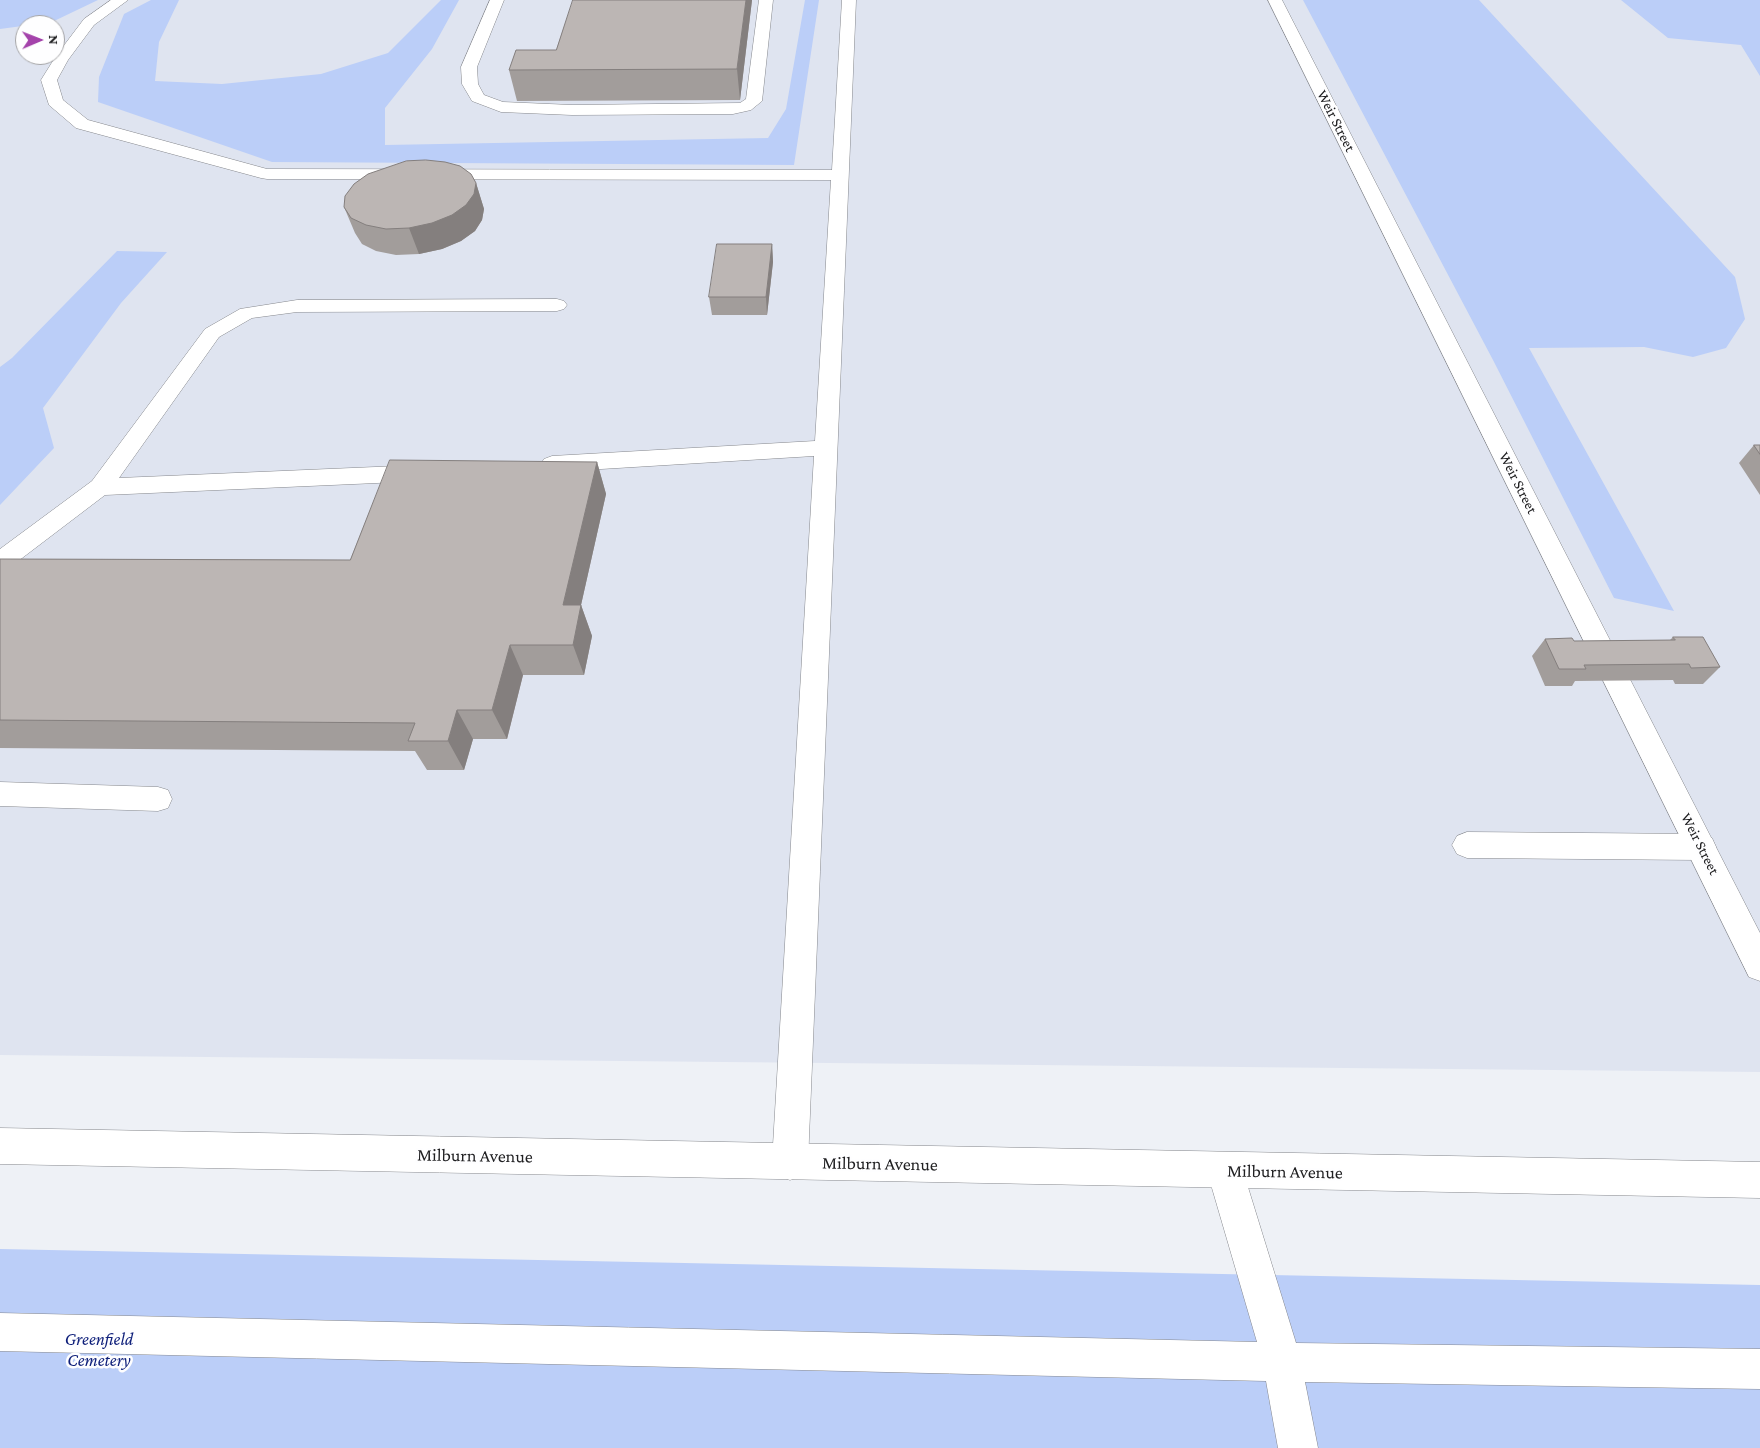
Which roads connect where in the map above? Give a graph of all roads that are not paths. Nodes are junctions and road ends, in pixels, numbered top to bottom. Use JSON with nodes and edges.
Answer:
{"nodes":[{"id":1,"x":121,"y":0,"type":"edge"},
{"id":2,"x":498,"y":0,"type":"edge"},
{"id":3,"x":766,"y":0,"type":"edge"},
{"id":4,"x":849,"y":0,"type":"edge"},
{"id":5,"x":1275,"y":0,"type":"edge"},
{"id":6,"x":839,"y":175,"type":"junction"},
{"id":7,"x":557,"y":305,"type":"dead end"},
{"id":8,"x":826,"y":448,"type":"junction"},
{"id":9,"x":531,"y":466,"type":"edge"},
{"id":10,"x":446,"y":472,"type":"edge"},
{"id":11,"x":100,"y":487,"type":"junction"},
{"id":12,"x":0,"y":562,"type":"edge"},
{"id":13,"x":0,"y":794,"type":"edge"},
{"id":14,"x":158,"y":799,"type":"dead end"},
{"id":15,"x":1467,"y":845,"type":"dead end"},
{"id":16,"x":1702,"y":847,"type":"junction"},
{"id":17,"x":1760,"y":966,"type":"edge"},
{"id":18,"x":0,"y":1146,"type":"edge"},
{"id":19,"x":790,"y":1162,"type":"junction"},
{"id":20,"x":1225,"y":1171,"type":"junction"},
{"id":21,"x":1760,"y":1180,"type":"edge"},
{"id":22,"x":0,"y":1332,"type":"edge"},
{"id":23,"x":1282,"y":1362,"type":"junction"},
{"id":24,"x":1760,"y":1368,"type":"edge"},
{"id":25,"x":1298,"y":1448,"type":"edge"}],
"edges":[{"from":1,"to":6,"type":"street"},
{"from":2,"to":3,"type":"street"},
{"from":4,"to":6,"type":"street"},
{"from":5,"to":16,"type":"street","name":"Weir Street"},
{"from":6,"to":8,"type":"street"},
{"from":7,"to":11,"type":"street"},
{"from":8,"to":9,"type":"street"},
{"from":8,"to":19,"type":"street"},
{"from":10,"to":11,"type":"street"},
{"from":11,"to":12,"type":"street"},
{"from":13,"to":14,"type":"street"},
{"from":15,"to":16,"type":"street"},
{"from":16,"to":17,"type":"street","name":"Weir Street"},
{"from":18,"to":19,"type":"street","name":"Milburn Avenue"},
{"from":19,"to":20,"type":"street","name":"Milburn Avenue"},
{"from":20,"to":21,"type":"street","name":"Milburn Avenue"},
{"from":20,"to":23,"type":"street"},
{"from":22,"to":23,"type":"street"},
{"from":23,"to":24,"type":"street"},
{"from":23,"to":25,"type":"street"}]}
